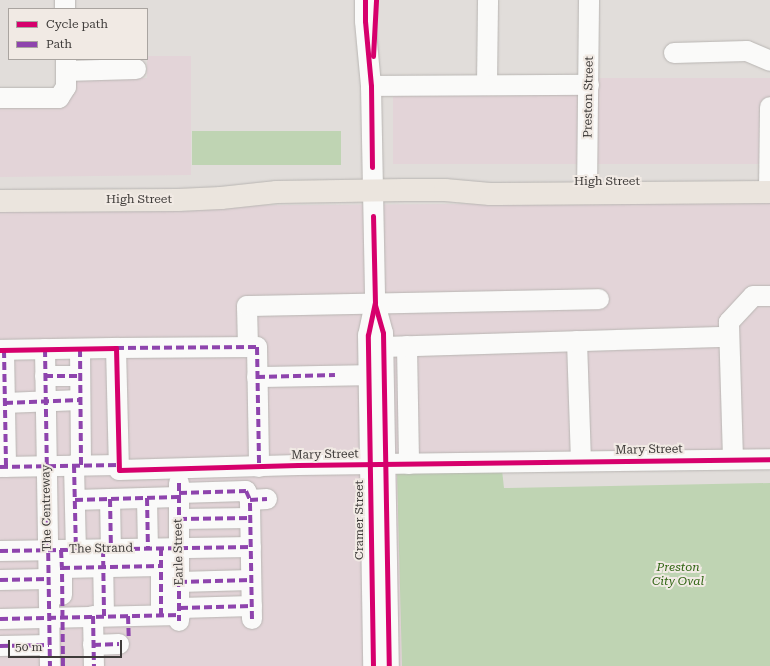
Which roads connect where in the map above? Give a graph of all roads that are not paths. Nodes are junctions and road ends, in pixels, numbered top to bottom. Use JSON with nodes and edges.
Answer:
{"nodes":[{"id":1,"x":365,"y":0,"type":"edge"},
{"id":2,"x":376,"y":0,"type":"edge"},
{"id":3,"x":488,"y":0,"type":"edge"},
{"id":4,"x":589,"y":0,"type":"edge"},
{"id":5,"x":674,"y":53,"type":"dead end"},
{"id":6,"x":770,"y":61,"type":"edge"},
{"id":7,"x":66,"y":65,"type":"edge"},
{"id":8,"x":136,"y":70,"type":"dead end"},
{"id":9,"x":487,"y":85,"type":"junction"},
{"id":10,"x":589,"y":85,"type":"junction"},
{"id":11,"x":371,"y":86,"type":"junction"},
{"id":12,"x":0,"y":98,"type":"edge"},
{"id":13,"x":770,"y":107,"type":"edge"},
{"id":14,"x":769,"y":186,"type":"edge"},
{"id":15,"x":0,"y":187,"type":"edge"},
{"id":16,"x":587,"y":188,"type":"junction"},
{"id":17,"x":372,"y":190,"type":"junction"},
{"id":18,"x":277,"y":192,"type":"junction"},
{"id":19,"x":0,"y":201,"type":"edge"},
{"id":20,"x":770,"y":296,"type":"edge"},
{"id":21,"x":599,"y":299,"type":"dead end"},
{"id":22,"x":375,"y":303,"type":"junction"},
{"id":23,"x":729,"y":337,"type":"junction"},
{"id":24,"x":577,"y":341,"type":"junction"},
{"id":25,"x":407,"y":346,"type":"junction"},
{"id":26,"x":248,"y":347,"type":"junction"},
{"id":27,"x":384,"y":347,"type":"junction"},
{"id":28,"x":116,"y":348,"type":"junction"},
{"id":29,"x":45,"y":349,"type":"junction"},
{"id":30,"x":80,"y":349,"type":"junction"},
{"id":31,"x":2,"y":350,"type":"edge"},
{"id":32,"x":368,"y":375,"type":"junction"},
{"id":33,"x":45,"y":376,"type":"junction"},
{"id":34,"x":80,"y":376,"type":"junction"},
{"id":35,"x":257,"y":377,"type":"junction"},
{"id":36,"x":384,"y":393,"type":"junction"},
{"id":37,"x":408,"y":393,"type":"junction"},
{"id":38,"x":80,"y":400,"type":"junction"},
{"id":39,"x":46,"y":401,"type":"junction"},
{"id":40,"x":5,"y":403,"type":"junction"},
{"id":41,"x":733,"y":459,"type":"junction"},
{"id":42,"x":770,"y":459,"type":"edge"},
{"id":43,"x":581,"y":461,"type":"junction"},
{"id":44,"x":119,"y":464,"type":"junction"},
{"id":45,"x":378,"y":464,"type":"junction"},
{"id":46,"x":409,"y":464,"type":"junction"},
{"id":47,"x":78,"y":465,"type":"junction"},
{"id":48,"x":46,"y":466,"type":"junction"},
{"id":49,"x":3,"y":467,"type":"edge"},
{"id":50,"x":259,"y":467,"type":"junction"},
{"id":51,"x":179,"y":491,"type":"junction"},
{"id":52,"x":147,"y":498,"type":"junction"},
{"id":53,"x":110,"y":499,"type":"junction"},
{"id":54,"x":75,"y":500,"type":"junction"},
{"id":55,"x":256,"y":506,"type":"junction"},
{"id":56,"x":179,"y":519,"type":"junction"},
{"id":57,"x":251,"y":547,"type":"junction"},
{"id":58,"x":0,"y":551,"type":"edge"},
{"id":59,"x":162,"y":553,"type":"junction"},
{"id":60,"x":106,"y":555,"type":"junction"},
{"id":61,"x":59,"y":559,"type":"junction"},
{"id":62,"x":0,"y":580,"type":"edge"},
{"id":63,"x":251,"y":580,"type":"junction"},
{"id":64,"x":179,"y":582,"type":"junction"},
{"id":65,"x":175,"y":614,"type":"junction"},
{"id":66,"x":98,"y":616,"type":"junction"},
{"id":67,"x":128,"y":616,"type":"junction"},
{"id":68,"x":56,"y":617,"type":"junction"},
{"id":69,"x":0,"y":619,"type":"edge"},
{"id":70,"x":49,"y":645,"type":"junction"},
{"id":71,"x":93,"y":645,"type":"junction"},
{"id":72,"x":0,"y":646,"type":"edge"},
{"id":73,"x":50,"y":666,"type":"edge"},
{"id":74,"x":64,"y":666,"type":"edge"},
{"id":75,"x":94,"y":666,"type":"edge"},
{"id":76,"x":373,"y":666,"type":"edge"},
{"id":77,"x":389,"y":666,"type":"edge"}],
"edges":[{"from":1,"to":11,"type":"street"},
{"from":2,"to":11,"type":"street"},
{"from":3,"to":9,"type":"street"},
{"from":4,"to":10,"type":"street","name":"Preston Street"},
{"from":5,"to":6,"type":"street"},
{"from":7,"to":8,"type":"street"},
{"from":7,"to":12,"type":"street"},
{"from":9,"to":10,"type":"street"},
{"from":9,"to":11,"type":"street"},
{"from":10,"to":16,"type":"street","name":"Preston Street"},
{"from":11,"to":17,"type":"street","name":"Cramer Street"},
{"from":13,"to":14,"type":"street"},
{"from":14,"to":16,"type":"main road","name":"High Street"},
{"from":15,"to":18,"type":"main road","name":"High Street"},
{"from":16,"to":17,"type":"main road","name":"High Street"},
{"from":17,"to":18,"type":"main road","name":"High Street"},
{"from":17,"to":22,"type":"street","name":"Cramer Street"},
{"from":18,"to":19,"type":"main road","name":"High Street"},
{"from":20,"to":23,"type":"street"},
{"from":21,"to":22,"type":"street"},
{"from":22,"to":26,"type":"street"},
{"from":22,"to":27,"type":"street","name":"Cramer Street"},
{"from":22,"to":32,"type":"street","name":"Cramer Street"},
{"from":23,"to":24,"type":"street"},
{"from":23,"to":41,"type":"street"},
{"from":24,"to":25,"type":"street"},
{"from":24,"to":43,"type":"street"},
{"from":25,"to":27,"type":"street"},
{"from":25,"to":37,"type":"street"},
{"from":26,"to":28,"type":"street"},
{"from":26,"to":35,"type":"street"},
{"from":27,"to":36,"type":"street","name":"Cramer Street"},
{"from":28,"to":30,"type":"street"},
{"from":28,"to":44,"type":"street"},
{"from":29,"to":30,"type":"street"},
{"from":29,"to":31,"type":"street"},
{"from":29,"to":33,"type":"street","name":"The Centreway"},
{"from":30,"to":34,"type":"street"},
{"from":31,"to":40,"type":"street"},
{"from":32,"to":35,"type":"street"},
{"from":32,"to":45,"type":"street","name":"Cramer Street"},
{"from":33,"to":34,"type":"street"},
{"from":33,"to":39,"type":"street","name":"The Centreway"},
{"from":34,"to":38,"type":"street"},
{"from":35,"to":50,"type":"street"},
{"from":36,"to":37,"type":"street"},
{"from":36,"to":45,"type":"street","name":"Cramer Street"},
{"from":37,"to":46,"type":"street"},
{"from":38,"to":39,"type":"street"},
{"from":38,"to":47,"type":"street"},
{"from":39,"to":40,"type":"street"},
{"from":39,"to":48,"type":"street","name":"The Centreway"},
{"from":40,"to":49,"type":"street"},
{"from":41,"to":42,"type":"street","name":"Mary Street"},
{"from":41,"to":43,"type":"street","name":"Mary Street"},
{"from":43,"to":46,"type":"street","name":"Mary Street"},
{"from":44,"to":47,"type":"street","name":"Mary Street"},
{"from":44,"to":50,"type":"street","name":"Mary Street"},
{"from":45,"to":46,"type":"street","name":"Mary Street"},
{"from":45,"to":50,"type":"street","name":"Mary Street"},
{"from":45,"to":76,"type":"street","name":"Cramer Street"},
{"from":45,"to":77,"type":"street","name":"Cramer Street"},
{"from":47,"to":48,"type":"street","name":"Mary Street"},
{"from":47,"to":54,"type":"street"},
{"from":48,"to":49,"type":"street","name":"Mary Street"},
{"from":48,"to":61,"type":"street","name":"The Centreway"},
{"from":51,"to":52,"type":"street"},
{"from":51,"to":55,"type":"street"},
{"from":51,"to":56,"type":"street","name":"Earle Street"},
{"from":52,"to":53,"type":"street"},
{"from":52,"to":59,"type":"street"},
{"from":53,"to":54,"type":"street"},
{"from":53,"to":60,"type":"street"},
{"from":54,"to":61,"type":"street"},
{"from":55,"to":56,"type":"street"},
{"from":55,"to":57,"type":"street"},
{"from":56,"to":59,"type":"street","name":"Earle Street"},
{"from":57,"to":59,"type":"street","name":"The Strand"},
{"from":57,"to":63,"type":"street"},
{"from":58,"to":61,"type":"street","name":"The Strand"},
{"from":59,"to":60,"type":"street","name":"The Strand"},
{"from":59,"to":64,"type":"street","name":"Earle Street"},
{"from":59,"to":65,"type":"street"},
{"from":60,"to":61,"type":"street","name":"The Strand"},
{"from":60,"to":66,"type":"street"},
{"from":61,"to":62,"type":"street"},
{"from":61,"to":68,"type":"street","name":"The Centreway"},
{"from":63,"to":64,"type":"street"},
{"from":63,"to":65,"type":"street"},
{"from":64,"to":65,"type":"street","name":"Earle Street"},
{"from":65,"to":67,"type":"street"},
{"from":66,"to":67,"type":"street"},
{"from":66,"to":68,"type":"street"},
{"from":66,"to":71,"type":"street"},
{"from":67,"to":71,"type":"street"},
{"from":68,"to":69,"type":"street"},
{"from":68,"to":70,"type":"street","name":"The Centreway"},
{"from":68,"to":74,"type":"street"},
{"from":70,"to":72,"type":"street"},
{"from":70,"to":73,"type":"street","name":"The Centreway"},
{"from":71,"to":75,"type":"street"}]}
